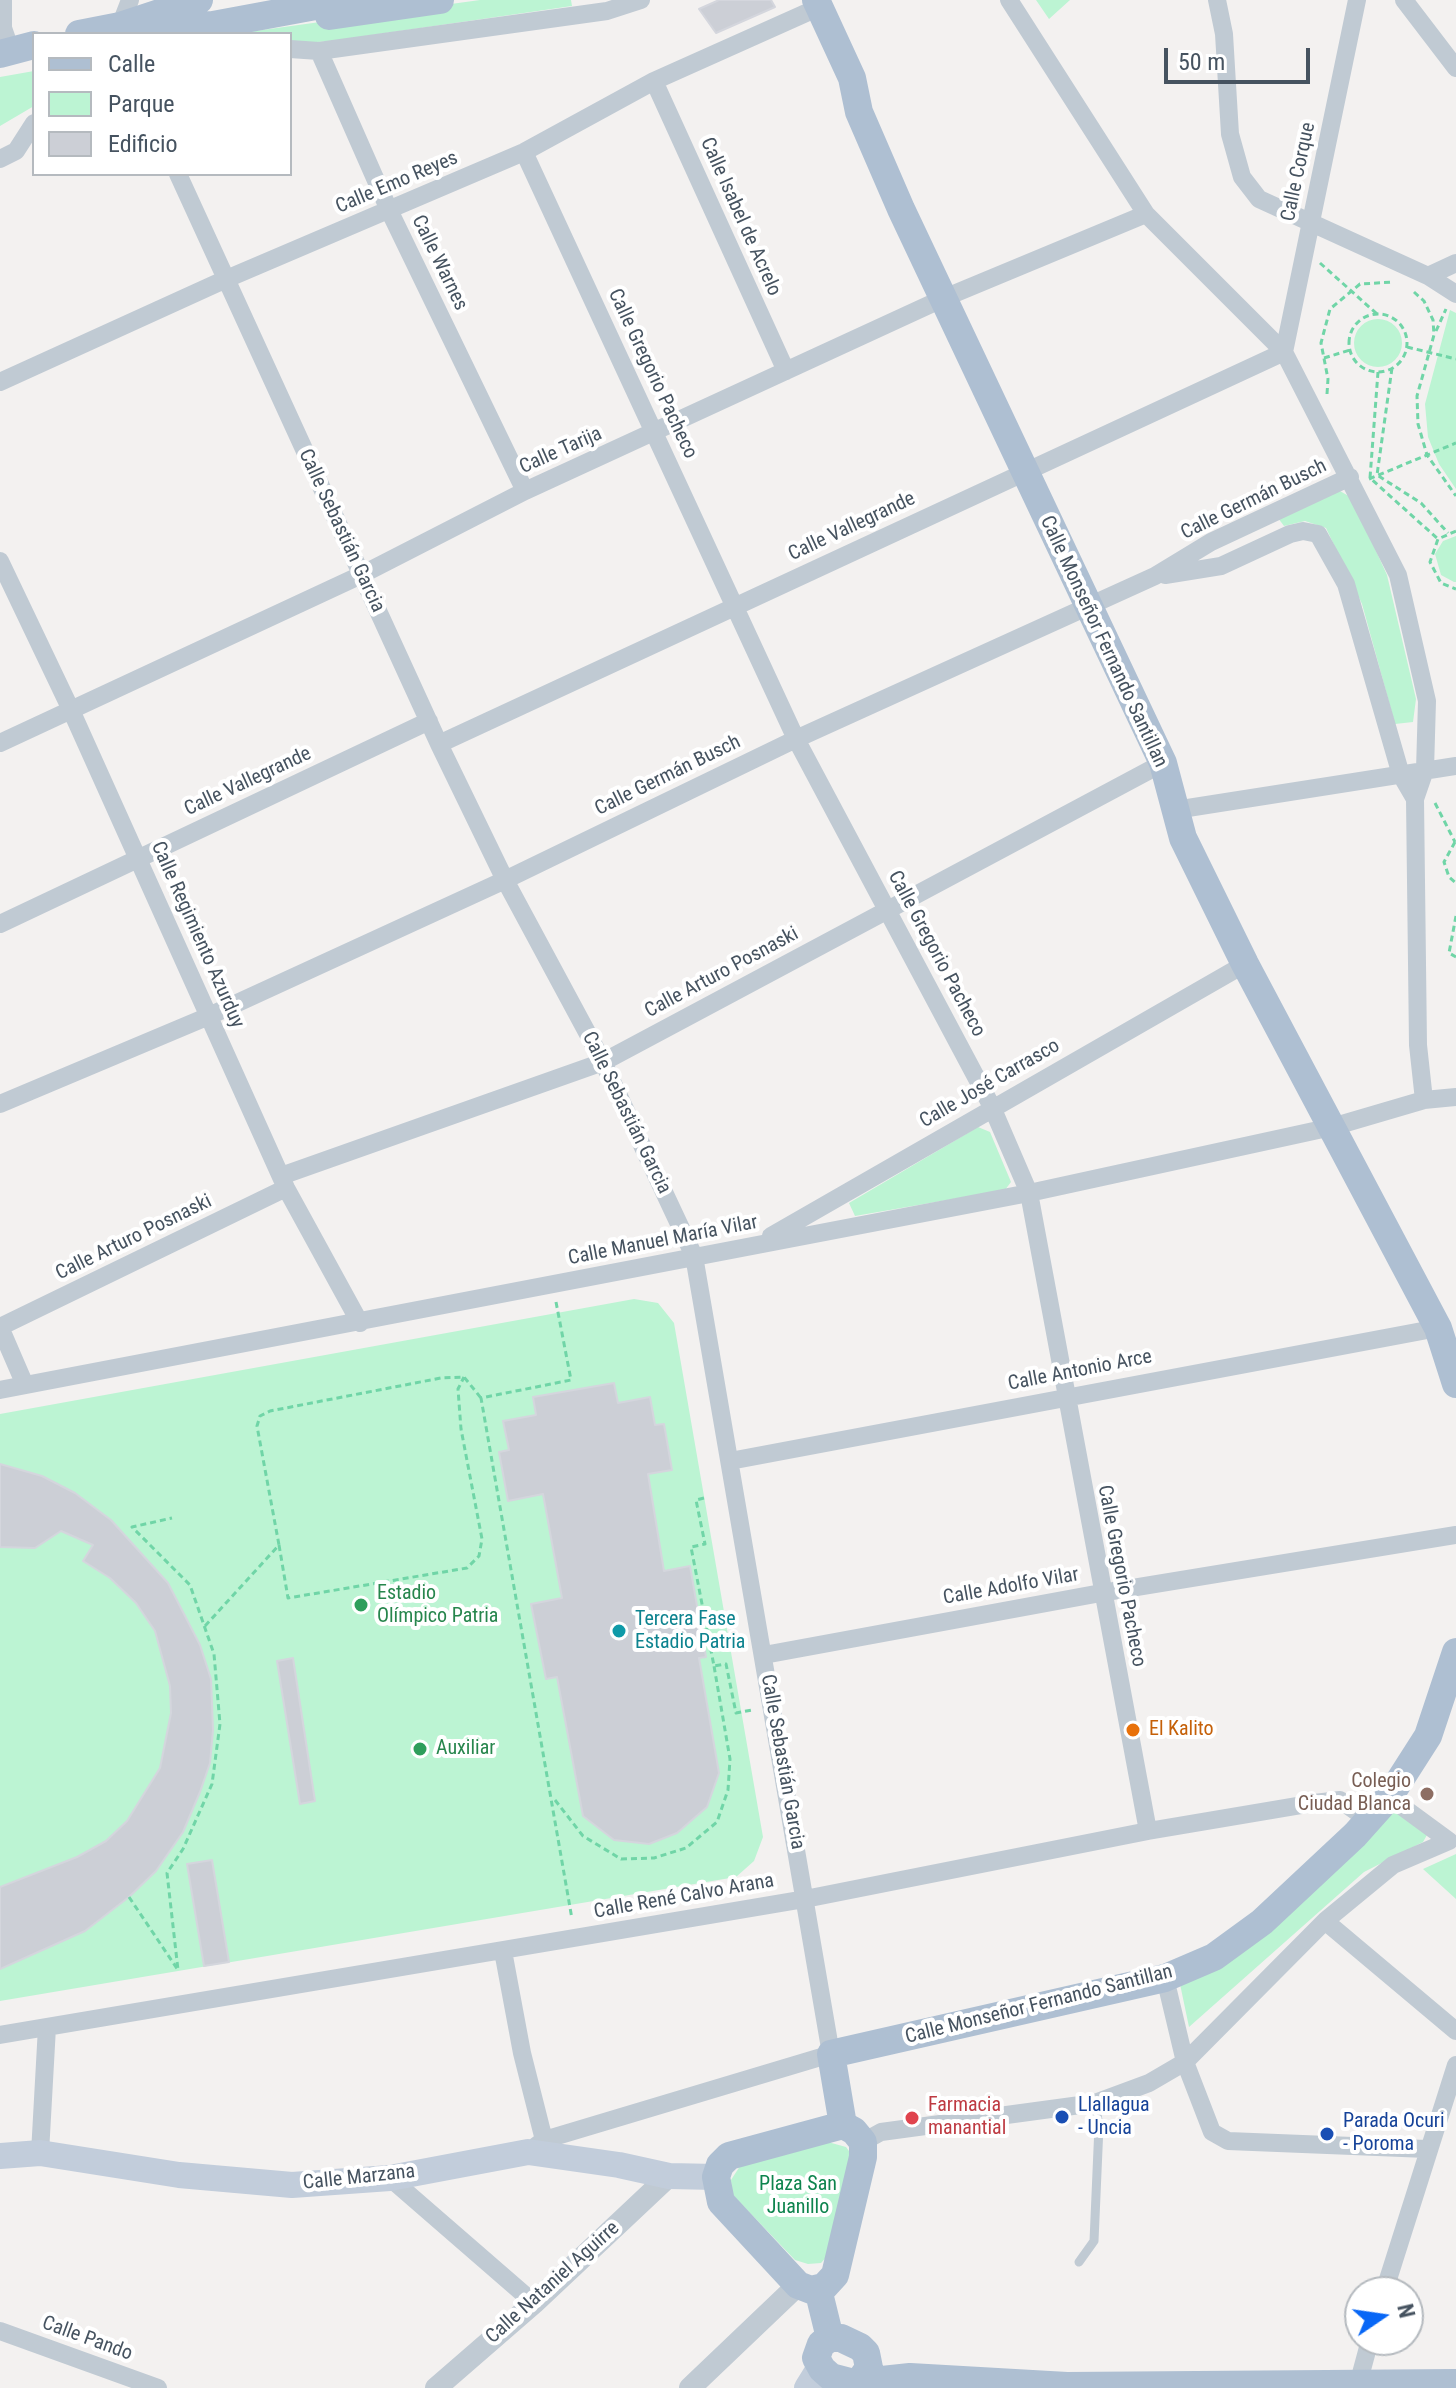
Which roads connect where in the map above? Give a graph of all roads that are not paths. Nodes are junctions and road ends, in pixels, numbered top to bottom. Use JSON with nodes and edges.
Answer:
{"nodes":[{"id":1,"x":3,"y":0,"type":"edge"},
{"id":2,"x":199,"y":0,"type":"edge"},
{"id":3,"x":348,"y":0,"type":"edge"},
{"id":4,"x":440,"y":0,"type":"edge"},
{"id":5,"x":641,"y":0,"type":"edge"},
{"id":6,"x":1009,"y":0,"type":"edge"},
{"id":7,"x":1217,"y":0,"type":"edge"},
{"id":8,"x":1357,"y":0,"type":"edge"},
{"id":9,"x":1404,"y":0,"type":"edge"},
{"id":10,"x":807,"y":4,"type":"edge"},
{"id":11,"x":125,"y":13,"type":"edge"},
{"id":12,"x":213,"y":25,"type":"junction"},
{"id":13,"x":83,"y":32,"type":"edge"},
{"id":14,"x":292,"y":49,"type":"edge"},
{"id":15,"x":15,"y":50,"type":"edge"},
{"id":16,"x":319,"y":51,"type":"junction"},
{"id":17,"x":1456,"y":68,"type":"edge"},
{"id":18,"x":654,"y":81,"type":"junction"},
{"id":19,"x":32,"y":126,"type":"edge"},
{"id":20,"x":524,"y":152,"type":"junction"},
{"id":21,"x":0,"y":159,"type":"edge"},
{"id":22,"x":179,"y":176,"type":"edge"},
{"id":23,"x":389,"y":210,"type":"junction"},
{"id":24,"x":1146,"y":214,"type":"junction"},
{"id":25,"x":1311,"y":223,"type":"junction"},
{"id":26,"x":1456,"y":263,"type":"edge"},
{"id":27,"x":1428,"y":276,"type":"junction"},
{"id":28,"x":224,"y":280,"type":"junction"},
{"id":29,"x":1455,"y":293,"type":"edge"},
{"id":30,"x":944,"y":298,"type":"junction"},
{"id":31,"x":1284,"y":352,"type":"junction"},
{"id":32,"x":786,"y":371,"type":"junction"},
{"id":33,"x":0,"y":382,"type":"edge"},
{"id":34,"x":655,"y":433,"type":"junction"},
{"id":35,"x":1023,"y":472,"type":"junction"},
{"id":36,"x":1358,"y":480,"type":"junction"},
{"id":37,"x":525,"y":491,"type":"junction"},
{"id":38,"x":0,"y":563,"type":"edge"},
{"id":39,"x":361,"y":575,"type":"junction"},
{"id":40,"x":1155,"y":576,"type":"junction"},
{"id":41,"x":735,"y":605,"type":"junction"},
{"id":42,"x":1086,"y":606,"type":"junction"},
{"id":43,"x":71,"y":710,"type":"junction"},
{"id":44,"x":429,"y":721,"type":"junction"},
{"id":45,"x":796,"y":739,"type":"junction"},
{"id":46,"x":0,"y":743,"type":"edge"},
{"id":47,"x":439,"y":744,"type":"junction"},
{"id":48,"x":1163,"y":763,"type":"junction"},
{"id":49,"x":1456,"y":766,"type":"edge"},
{"id":50,"x":1401,"y":775,"type":"junction"},
{"id":51,"x":1423,"y":775,"type":"junction"},
{"id":52,"x":1415,"y":799,"type":"junction"},
{"id":53,"x":1175,"y":810,"type":"junction"},
{"id":54,"x":138,"y":858,"type":"junction"},
{"id":55,"x":505,"y":880,"type":"junction"},
{"id":56,"x":888,"y":909,"type":"junction"},
{"id":57,"x":0,"y":924,"type":"edge"},
{"id":58,"x":1245,"y":964,"type":"junction"},
{"id":59,"x":209,"y":1016,"type":"junction"},
{"id":60,"x":603,"y":1062,"type":"junction"},
{"id":61,"x":1456,"y":1097,"type":"edge"},
{"id":62,"x":1424,"y":1100,"type":"junction"},
{"id":63,"x":0,"y":1104,"type":"edge"},
{"id":64,"x":992,"y":1107,"type":"junction"},
{"id":65,"x":1332,"y":1127,"type":"junction"},
{"id":66,"x":284,"y":1182,"type":"junction"},
{"id":67,"x":1029,"y":1193,"type":"junction"},
{"id":68,"x":758,"y":1244,"type":"junction"},
{"id":69,"x":694,"y":1256,"type":"junction"},
{"id":70,"x":360,"y":1323,"type":"junction"},
{"id":71,"x":0,"y":1327,"type":"edge"},
{"id":72,"x":1438,"y":1328,"type":"junction"},
{"id":73,"x":1456,"y":1384,"type":"edge"},
{"id":74,"x":25,"y":1385,"type":"junction"},
{"id":75,"x":0,"y":1390,"type":"edge"},
{"id":76,"x":1064,"y":1395,"type":"junction"},
{"id":77,"x":730,"y":1461,"type":"junction"},
{"id":78,"x":1456,"y":1535,"type":"edge"},
{"id":79,"x":1101,"y":1593,"type":"junction"},
{"id":80,"x":1456,"y":1652,"type":"edge"},
{"id":81,"x":764,"y":1655,"type":"junction"},
{"id":82,"x":1389,"y":1797,"type":"junction"},
{"id":83,"x":1368,"y":1820,"type":"junction"},
{"id":84,"x":1148,"y":1831,"type":"junction"},
{"id":85,"x":805,"y":1899,"type":"junction"},
{"id":86,"x":1325,"y":1921,"type":"junction"},
{"id":87,"x":503,"y":1951,"type":"junction"},
{"id":88,"x":1165,"y":1978,"type":"junction"},
{"id":89,"x":47,"y":2027,"type":"junction"},
{"id":90,"x":1456,"y":2031,"type":"edge"},
{"id":91,"x":0,"y":2035,"type":"edge"},
{"id":92,"x":831,"y":2054,"type":"junction"},
{"id":93,"x":1185,"y":2062,"type":"junction"},
{"id":94,"x":1456,"y":2065,"type":"edge"},
{"id":95,"x":1095,"y":2103,"type":"junction"},
{"id":96,"x":853,"y":2134,"type":"junction"},
{"id":97,"x":536,"y":2146,"type":"junction"},
{"id":98,"x":1427,"y":2149,"type":"junction"},
{"id":99,"x":40,"y":2153,"type":"junction"},
{"id":100,"x":0,"y":2156,"type":"edge"},
{"id":101,"x":669,"y":2176,"type":"junction"},
{"id":102,"x":716,"y":2177,"type":"junction"},
{"id":103,"x":390,"y":2178,"type":"junction"},
{"id":104,"x":1079,"y":2262,"type":"dead end"},
{"id":105,"x":1389,"y":2276,"type":"edge"},
{"id":106,"x":808,"y":2287,"type":"junction"},
{"id":107,"x":534,"y":2303,"type":"junction"},
{"id":108,"x":0,"y":2331,"type":"edge"},
{"id":109,"x":830,"y":2338,"type":"junction"},
{"id":110,"x":866,"y":2353,"type":"junction"},
{"id":111,"x":1365,"y":2356,"type":"edge"},
{"id":112,"x":910,"y":2377,"type":"junction"},
{"id":113,"x":814,"y":2378,"type":"edge"},
{"id":114,"x":859,"y":2382,"type":"junction"},
{"id":115,"x":1456,"y":2383,"type":"edge"},
{"id":116,"x":1357,"y":2386,"type":"edge"},
{"id":117,"x":1067,"y":2387,"type":"edge"},
{"id":118,"x":158,"y":2388,"type":"edge"},
{"id":119,"x":436,"y":2388,"type":"edge"},
{"id":120,"x":690,"y":2388,"type":"edge"}],
"edges":[{"from":1,"to":15,"type":"street"},
{"from":2,"to":11,"type":"main road"},
{"from":3,"to":12,"type":"main road"},
{"from":4,"to":12,"type":"main road"},
{"from":5,"to":16,"type":"street"},
{"from":6,"to":24,"type":"street"},
{"from":7,"to":25,"type":"street"},
{"from":8,"to":25,"type":"street","name":"Calle Corque"},
{"from":9,"to":17,"type":"street"},
{"from":10,"to":18,"type":"street","name":"Calle Emo Reyes"},
{"from":10,"to":30,"type":"main road","name":"Calle Monseñor Fernando Santillan"},
{"from":11,"to":12,"type":"main road"},
{"from":11,"to":13,"type":"main road"},
{"from":14,"to":16,"type":"street"},
{"from":16,"to":23,"type":"street","name":"Calle Warnes"},
{"from":18,"to":20,"type":"street","name":"Calle Emo Reyes"},
{"from":18,"to":32,"type":"street","name":"Calle Isabel de Acrelo"},
{"from":19,"to":21,"type":"street"},
{"from":20,"to":23,"type":"street","name":"Calle Emo Reyes"},
{"from":20,"to":34,"type":"street","name":"Calle Gregorio Pacheco"},
{"from":22,"to":28,"type":"street","name":"Calle Sebastián Garcia"},
{"from":23,"to":28,"type":"street","name":"Calle Emo Reyes"},
{"from":23,"to":37,"type":"street","name":"Calle Warnes"},
{"from":24,"to":30,"type":"street","name":"Calle Tarija"},
{"from":24,"to":31,"type":"street"},
{"from":25,"to":27,"type":"street"},
{"from":25,"to":31,"type":"street","name":"Calle Corque"},
{"from":26,"to":27,"type":"street"},
{"from":27,"to":29,"type":"street"},
{"from":28,"to":33,"type":"street","name":"Calle Emo Reyes"},
{"from":28,"to":39,"type":"street","name":"Calle Sebastián Garcia"},
{"from":30,"to":32,"type":"street","name":"Calle Tarija"},
{"from":30,"to":35,"type":"main road","name":"Calle Monseñor Fernando Santillan"},
{"from":31,"to":35,"type":"street","name":"Calle Vallegrande"},
{"from":31,"to":36,"type":"street"},
{"from":32,"to":34,"type":"street","name":"Calle Tarija"},
{"from":34,"to":37,"type":"street","name":"Calle Tarija"},
{"from":34,"to":41,"type":"street","name":"Calle Gregorio Pacheco"},
{"from":35,"to":41,"type":"street","name":"Calle Vallegrande"},
{"from":35,"to":42,"type":"main road","name":"Calle Monseñor Fernando Santillan"},
{"from":36,"to":40,"type":"street","name":"Calle Germán Busch"},
{"from":36,"to":51,"type":"street"},
{"from":37,"to":39,"type":"street","name":"Calle Tarija"},
{"from":38,"to":43,"type":"street","name":"Calle Regimiento Azurduy"},
{"from":39,"to":43,"type":"street","name":"Calle Tarija"},
{"from":39,"to":44,"type":"street","name":"Calle Sebastián Garcia"},
{"from":40,"to":42,"type":"street","name":"Calle Germán Busch"},
{"from":40,"to":50,"type":"street"},
{"from":41,"to":45,"type":"street","name":"Calle Gregorio Pacheco"},
{"from":41,"to":47,"type":"street","name":"Calle Vallegrande"},
{"from":42,"to":45,"type":"street","name":"Calle Germán Busch"},
{"from":42,"to":48,"type":"main road","name":"Calle Monseñor Fernando Santillan"},
{"from":43,"to":46,"type":"street","name":"Calle Tarija"},
{"from":43,"to":54,"type":"street","name":"Calle Regimiento Azurduy"},
{"from":44,"to":47,"type":"street","name":"Calle Sebastián Garcia"},
{"from":44,"to":54,"type":"street","name":"Calle Vallegrande"},
{"from":45,"to":55,"type":"street","name":"Calle Germán Busch"},
{"from":45,"to":56,"type":"street","name":"Calle Gregorio Pacheco"},
{"from":47,"to":55,"type":"street","name":"Calle Sebastián Garcia"},
{"from":48,"to":53,"type":"main road","name":"Calle Monseñor Fernando Santillan"},
{"from":48,"to":56,"type":"street","name":"Calle Arturo Posnaski"},
{"from":49,"to":51,"type":"street"},
{"from":50,"to":51,"type":"street"},
{"from":50,"to":52,"type":"street"},
{"from":50,"to":53,"type":"street"},
{"from":51,"to":52,"type":"street"},
{"from":52,"to":62,"type":"street"},
{"from":53,"to":58,"type":"main road","name":"Calle Monseñor Fernando Santillan"},
{"from":54,"to":57,"type":"street","name":"Calle Vallegrande"},
{"from":54,"to":59,"type":"street","name":"Calle Regimiento Azurduy"},
{"from":55,"to":59,"type":"street","name":"Calle Germán Busch"},
{"from":55,"to":60,"type":"street","name":"Calle Sebastián Garcia"},
{"from":56,"to":60,"type":"street","name":"Calle Arturo Posnaski"},
{"from":56,"to":64,"type":"street","name":"Calle Gregorio Pacheco"},
{"from":58,"to":64,"type":"street","name":"Calle José Carrasco"},
{"from":58,"to":65,"type":"main road","name":"Calle Monseñor Fernando Santillan"},
{"from":59,"to":63,"type":"street","name":"Calle Germán Busch"},
{"from":59,"to":66,"type":"street","name":"Calle Regimiento Azurduy"},
{"from":60,"to":66,"type":"street","name":"Calle Arturo Posnaski"},
{"from":60,"to":69,"type":"street","name":"Calle Sebastián Garcia"},
{"from":61,"to":62,"type":"street","name":"Calle Manuel María Vilar"},
{"from":62,"to":65,"type":"street","name":"Calle Manuel María Vilar"},
{"from":64,"to":67,"type":"street","name":"Calle Gregorio Pacheco"},
{"from":64,"to":68,"type":"street","name":"Calle José Carrasco"},
{"from":65,"to":67,"type":"street","name":"Calle Manuel María Vilar"},
{"from":65,"to":72,"type":"main road","name":"Calle Monseñor Fernando Santillan"},
{"from":66,"to":70,"type":"street","name":"Calle Regimiento Azurduy"},
{"from":66,"to":71,"type":"street","name":"Calle Arturo Posnaski"},
{"from":67,"to":68,"type":"street","name":"Calle Manuel María Vilar"},
{"from":67,"to":76,"type":"street","name":"Calle Gregorio Pacheco"},
{"from":68,"to":69,"type":"street","name":"Calle Manuel María Vilar"},
{"from":69,"to":70,"type":"street","name":"Calle Manuel María Vilar"},
{"from":69,"to":77,"type":"street","name":"Calle Sebastián Garcia"},
{"from":70,"to":74,"type":"street","name":"Calle Manuel María Vilar"},
{"from":71,"to":74,"type":"street"},
{"from":72,"to":73,"type":"main road","name":"Calle Monseñor Fernando Santillan"},
{"from":72,"to":76,"type":"street","name":"Calle Antonio Arce"},
{"from":74,"to":75,"type":"street","name":"Calle Manuel María Vilar"},
{"from":76,"to":77,"type":"street","name":"Calle Antonio Arce"},
{"from":76,"to":79,"type":"street","name":"Calle Gregorio Pacheco"},
{"from":77,"to":81,"type":"street","name":"Calle Sebastián Garcia"},
{"from":78,"to":79,"type":"street","name":"Calle Adolfo Vilar"},
{"from":79,"to":81,"type":"street","name":"Calle Adolfo Vilar"},
{"from":79,"to":84,"type":"street","name":"Calle Gregorio Pacheco"},
{"from":80,"to":82,"type":"main road","name":"Calle Monseñor Fernando Santillan"},
{"from":81,"to":85,"type":"street","name":"Calle Sebastián Garcia"},
{"from":82,"to":83,"type":"main road","name":"Calle Monseñor Fernando Santillan"},
{"from":82,"to":86,"type":"street"},
{"from":83,"to":84,"type":"street","name":"Calle René Calvo Arana"},
{"from":83,"to":88,"type":"main road","name":"Calle Monseñor Fernando Santillan"},
{"from":84,"to":85,"type":"street","name":"Calle René Calvo Arana"},
{"from":85,"to":87,"type":"street","name":"Calle René Calvo Arana"},
{"from":85,"to":92,"type":"street","name":"Calle Sebastián Garcia"},
{"from":86,"to":90,"type":"street"},
{"from":86,"to":93,"type":"street"},
{"from":87,"to":89,"type":"street","name":"Calle René Calvo Arana"},
{"from":87,"to":97,"type":"street"},
{"from":88,"to":92,"type":"main road","name":"Calle Monseñor Fernando Santillan"},
{"from":88,"to":93,"type":"street"},
{"from":89,"to":91,"type":"street","name":"Calle René Calvo Arana"},
{"from":89,"to":99,"type":"street"},
{"from":92,"to":96,"type":"main road","name":"Calle Sebastián Garcia"},
{"from":92,"to":97,"type":"street","name":"Calle Monseñor Fernando Santillan"},
{"from":93,"to":95,"type":"street"},
{"from":93,"to":98,"type":"street"},
{"from":94,"to":98,"type":"street"},
{"from":95,"to":96,"type":"street"},
{"from":95,"to":104,"type":"lane"},
{"from":96,"to":102,"type":"main road"},
{"from":96,"to":106,"type":"main road"},
{"from":97,"to":101,"type":"main road","name":"Calle Marzana"},
{"from":97,"to":103,"type":"main road","name":"Calle Marzana"},
{"from":98,"to":105,"type":"street"},
{"from":99,"to":100,"type":"main road","name":"Calle Marzana"},
{"from":99,"to":103,"type":"main road","name":"Calle Marzana"},
{"from":101,"to":102,"type":"main road","name":"Calle Marzana"},
{"from":101,"to":107,"type":"street","name":"Calle Nataniel Aguirre"},
{"from":102,"to":106,"type":"main road"},
{"from":103,"to":107,"type":"street"},
{"from":106,"to":109,"type":"main road"},
{"from":106,"to":120,"type":"street"},
{"from":107,"to":119,"type":"street","name":"Calle Nataniel Aguirre"},
{"from":108,"to":118,"type":"street","name":"Calle Pando"},
{"from":109,"to":110,"type":"main road"},
{"from":109,"to":113,"type":"main road"},
{"from":110,"to":112,"type":"main road"},
{"from":110,"to":114,"type":"main road"},
{"from":111,"to":116,"type":"street"},
{"from":112,"to":114,"type":"main road"},
{"from":112,"to":117,"type":"main road"},
{"from":113,"to":114,"type":"main road"},
{"from":115,"to":116,"type":"main road"},
{"from":116,"to":117,"type":"main road"}]}
